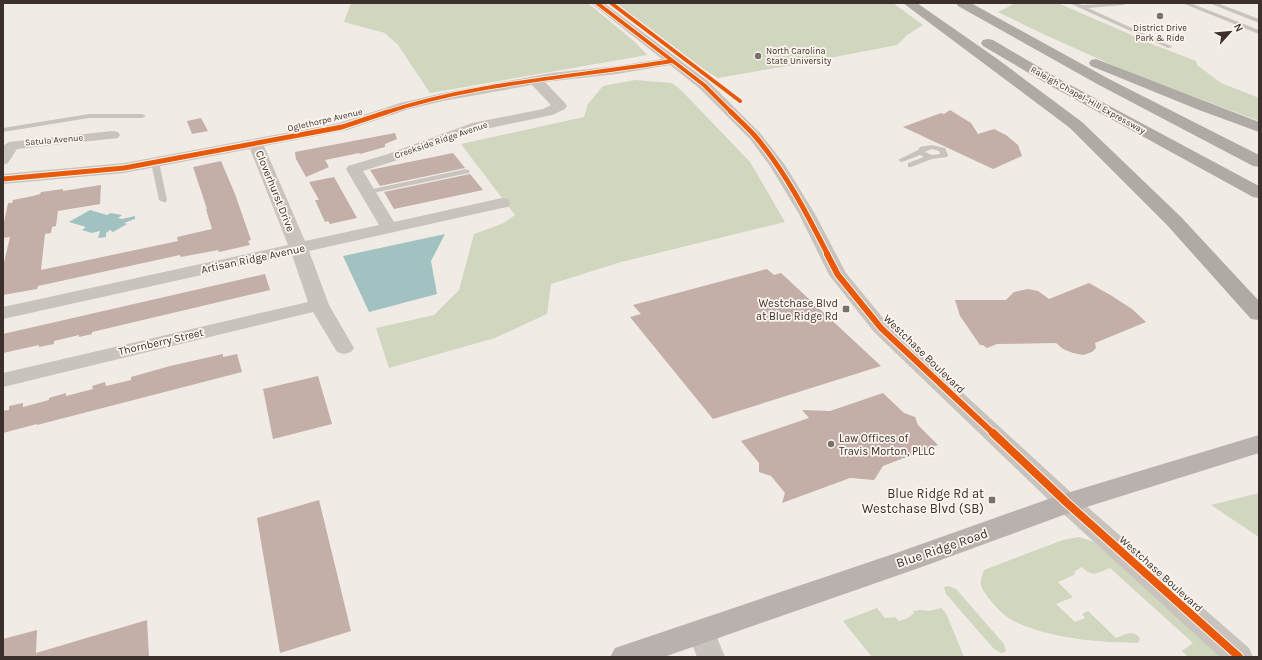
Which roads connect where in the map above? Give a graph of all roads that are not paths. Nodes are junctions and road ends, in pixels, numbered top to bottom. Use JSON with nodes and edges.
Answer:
{"nodes":[{"id":1,"x":597,"y":3,"type":"edge"},
{"id":2,"x":909,"y":3,"type":"edge"},
{"id":3,"x":920,"y":3,"type":"edge"},
{"id":4,"x":962,"y":3,"type":"edge"},
{"id":5,"x":1072,"y":3,"type":"edge"},
{"id":6,"x":1122,"y":3,"type":"edge"},
{"id":7,"x":1185,"y":3,"type":"edge"},
{"id":8,"x":1212,"y":3,"type":"edge"},
{"id":9,"x":1079,"y":7,"type":"junction"},
{"id":10,"x":1259,"y":21,"type":"edge"},
{"id":11,"x":1259,"y":32,"type":"edge"},
{"id":12,"x":1170,"y":47,"type":"dead end"},
{"id":13,"x":672,"y":61,"type":"junction"},
{"id":14,"x":535,"y":80,"type":"junction"},
{"id":15,"x":142,"y":116,"type":"dead end"},
{"id":16,"x":1259,"y":127,"type":"edge"},
{"id":17,"x":3,"y":130,"type":"edge"},
{"id":18,"x":113,"y":135,"type":"dead end"},
{"id":19,"x":255,"y":143,"type":"junction"},
{"id":20,"x":922,"y":152,"type":"junction"},
{"id":21,"x":931,"y":157,"type":"junction"},
{"id":22,"x":3,"y":160,"type":"edge"},
{"id":23,"x":902,"y":160,"type":"dead end"},
{"id":24,"x":154,"y":162,"type":"junction"},
{"id":25,"x":1259,"y":162,"type":"edge"},
{"id":26,"x":911,"y":165,"type":"dead end"},
{"id":27,"x":466,"y":171,"type":"dead end"},
{"id":28,"x":3,"y":179,"type":"edge"},
{"id":29,"x":368,"y":192,"type":"junction"},
{"id":30,"x":1259,"y":193,"type":"edge"},
{"id":31,"x":163,"y":200,"type":"dead end"},
{"id":32,"x":502,"y":203,"type":"dead end"},
{"id":33,"x":389,"y":228,"type":"junction"},
{"id":34,"x":298,"y":249,"type":"junction"},
{"id":35,"x":319,"y":305,"type":"junction"},
{"id":36,"x":3,"y":313,"type":"edge"},
{"id":37,"x":1259,"y":314,"type":"edge"},
{"id":38,"x":344,"y":348,"type":"dead end"},
{"id":39,"x":3,"y":380,"type":"edge"},
{"id":40,"x":1259,"y":444,"type":"edge"},
{"id":41,"x":1067,"y":503,"type":"junction"},
{"id":42,"x":706,"y":644,"type":"edge"},
{"id":43,"x":639,"y":655,"type":"edge"},
{"id":44,"x":1239,"y":657,"type":"edge"}],
"edges":[{"from":1,"to":13,"type":"street","name":"Westchase Boulevard"},
{"from":2,"to":37,"type":"highway"},
{"from":3,"to":30,"type":"highway","name":"Raleigh Chapel–Hill Expressway"},
{"from":4,"to":16,"type":"highway"},
{"from":4,"to":25,"type":"highway"},
{"from":5,"to":9,"type":"lane"},
{"from":6,"to":9,"type":"lane"},
{"from":7,"to":11,"type":"lane"},
{"from":8,"to":10,"type":"lane"},
{"from":9,"to":12,"type":"lane"},
{"from":13,"to":14,"type":"street","name":"Oglethorpe Avenue"},
{"from":13,"to":41,"type":"street","name":"Westchase Boulevard"},
{"from":14,"to":19,"type":"street","name":"Oglethorpe Avenue"},
{"from":14,"to":29,"type":"street","name":"Creekside Ridge Avenue"},
{"from":15,"to":17,"type":"lane"},
{"from":18,"to":22,"type":"street","name":"Satula Avenue"},
{"from":19,"to":24,"type":"street","name":"Oglethorpe Avenue"},
{"from":19,"to":34,"type":"street","name":"Cloverhurst Drive"},
{"from":20,"to":21,"type":"lane"},
{"from":20,"to":21,"type":"lane"},
{"from":20,"to":23,"type":"lane"},
{"from":21,"to":26,"type":"lane"},
{"from":24,"to":28,"type":"street","name":"Oglethorpe Avenue"},
{"from":24,"to":31,"type":"lane"},
{"from":27,"to":29,"type":"lane"},
{"from":29,"to":33,"type":"street","name":"Creekside Ridge Avenue"},
{"from":32,"to":33,"type":"street","name":"Artisan Ridge Avenue"},
{"from":33,"to":34,"type":"street","name":"Artisan Ridge Avenue"},
{"from":34,"to":35,"type":"street","name":"Cloverhurst Drive"},
{"from":34,"to":36,"type":"street","name":"Artisan Ridge Avenue"},
{"from":35,"to":38,"type":"street","name":"Cloverhurst Drive"},
{"from":35,"to":39,"type":"street","name":"Thornberry Street"},
{"from":40,"to":41,"type":"main road","name":"Blue Ridge Road"},
{"from":41,"to":42,"type":"main road","name":"Blue Ridge Road"},
{"from":41,"to":44,"type":"street","name":"Westchase Boulevard"},
{"from":42,"to":43,"type":"main road","name":"Blue Ridge Road"}]}
